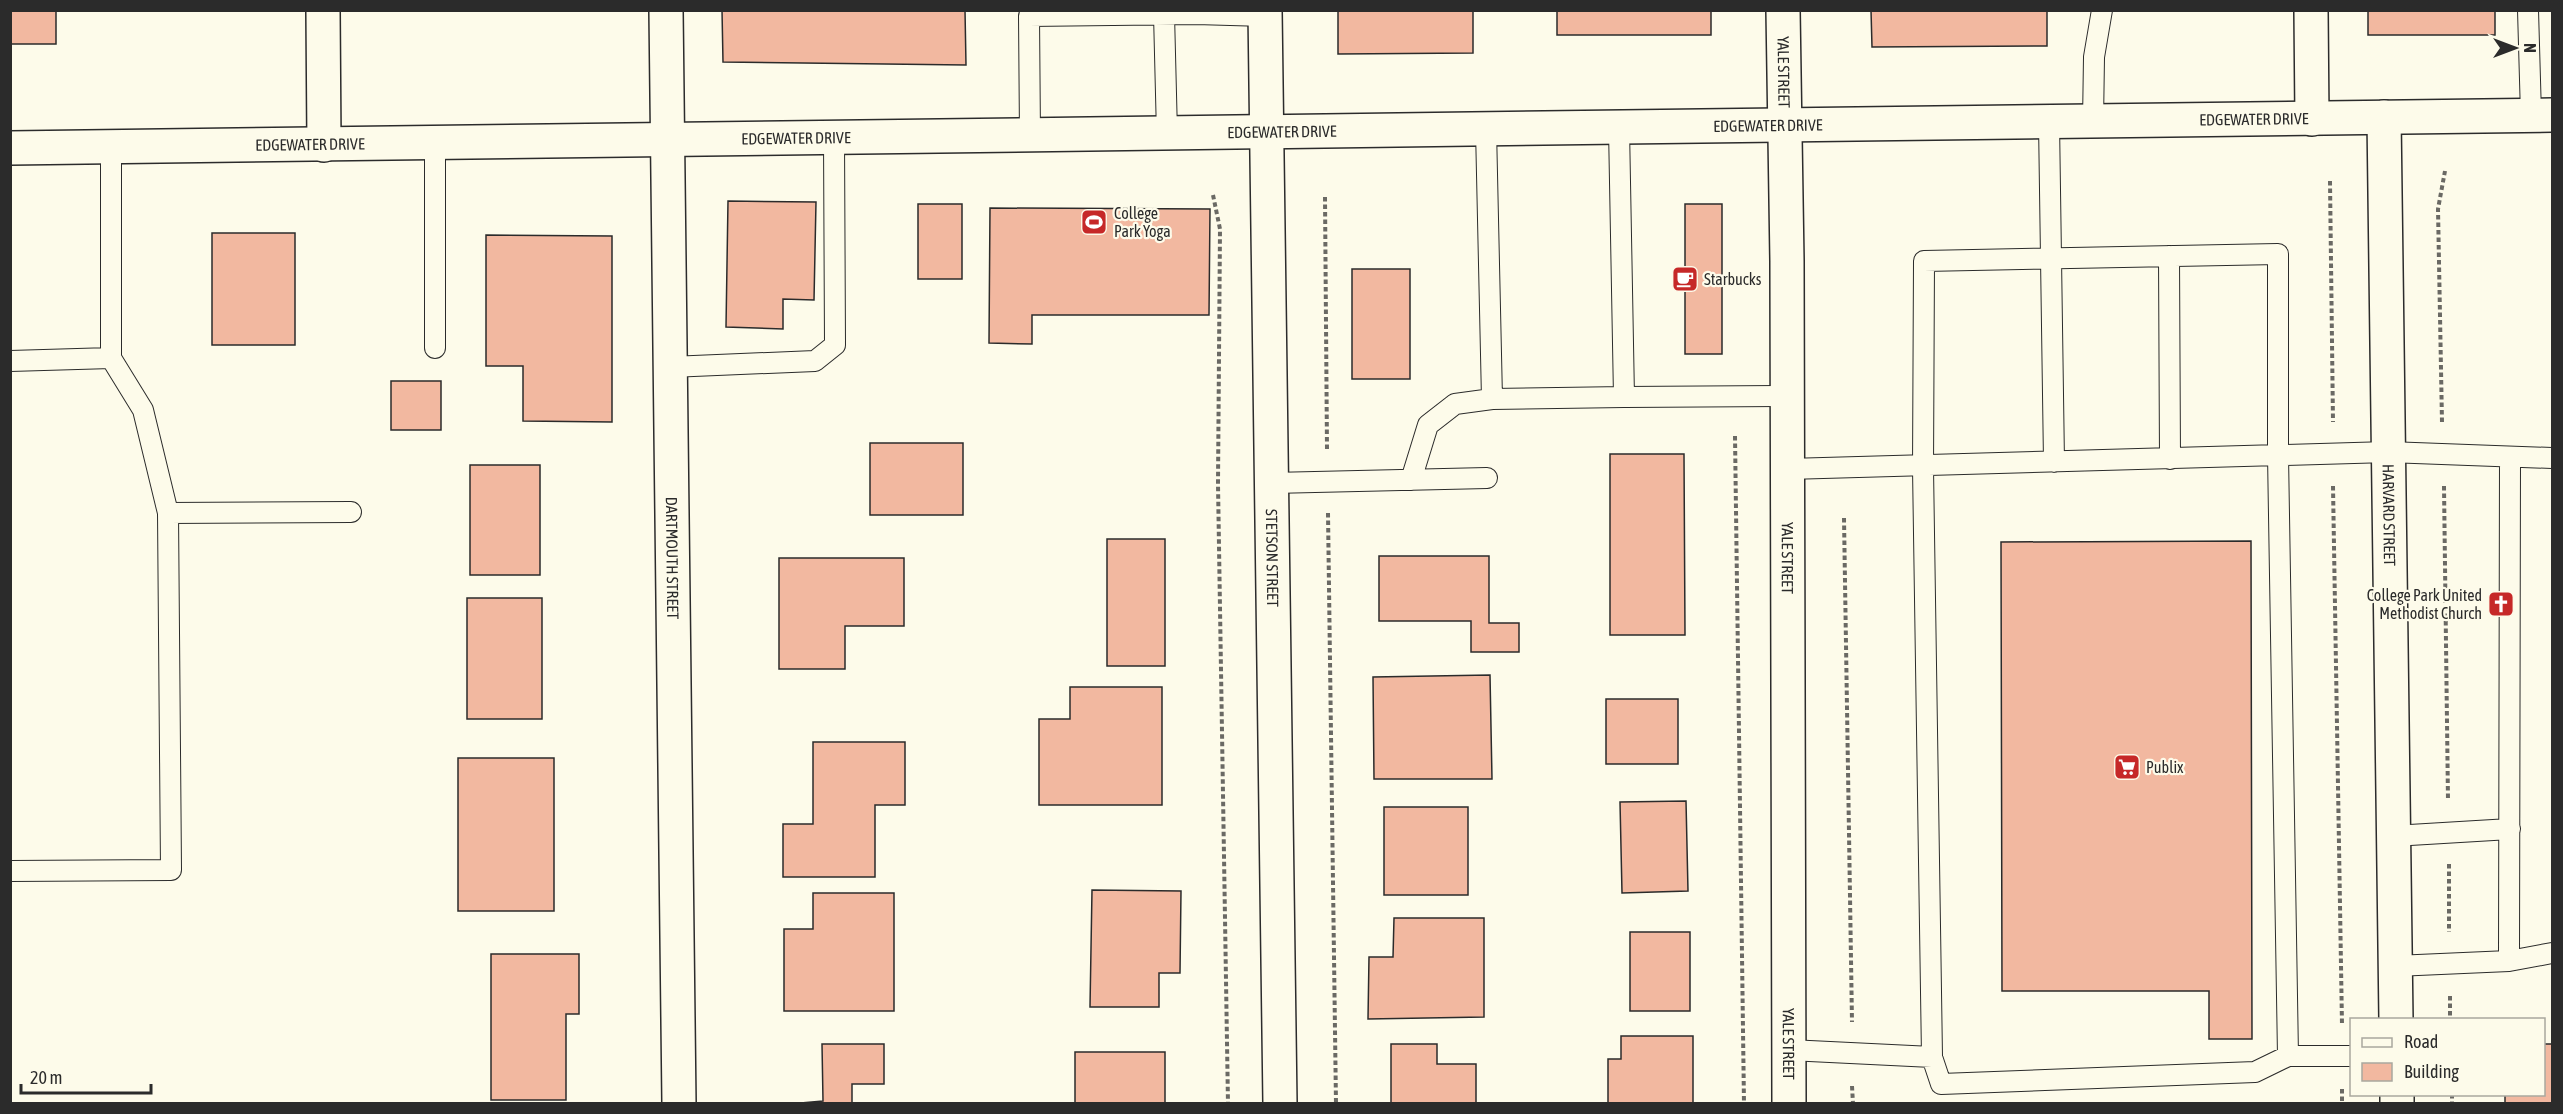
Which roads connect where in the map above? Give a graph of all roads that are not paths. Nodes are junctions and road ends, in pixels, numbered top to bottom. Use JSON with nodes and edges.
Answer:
{"nodes":[{"id":1,"x":323,"y":10,"type":"edge"},
{"id":2,"x":666,"y":10,"type":"edge"},
{"id":3,"x":1783,"y":10,"type":"edge"},
{"id":4,"x":2102,"y":10,"type":"edge"},
{"id":5,"x":2311,"y":10,"type":"edge"},
{"id":6,"x":2528,"y":10,"type":"edge"},
{"id":7,"x":1196,"y":12,"type":"edge"},
{"id":8,"x":1265,"y":13,"type":"edge"},
{"id":9,"x":1164,"y":14,"type":"junction"},
{"id":10,"x":2542,"y":115,"type":"edge"},
{"id":11,"x":2384,"y":117,"type":"junction"},
{"id":12,"x":2312,"y":119,"type":"junction"},
{"id":13,"x":2049,"y":122,"type":"junction"},
{"id":14,"x":2093,"y":122,"type":"junction"},
{"id":15,"x":1785,"y":126,"type":"junction"},
{"id":16,"x":1619,"y":128,"type":"junction"},
{"id":17,"x":1486,"y":129,"type":"junction"},
{"id":18,"x":1267,"y":133,"type":"junction"},
{"id":19,"x":1167,"y":134,"type":"junction"},
{"id":20,"x":1030,"y":136,"type":"junction"},
{"id":21,"x":834,"y":138,"type":"junction"},
{"id":22,"x":668,"y":141,"type":"junction"},
{"id":23,"x":435,"y":144,"type":"junction"},
{"id":24,"x":324,"y":145,"type":"junction"},
{"id":25,"x":111,"y":147,"type":"junction"},
{"id":26,"x":10,"y":148,"type":"edge"},
{"id":27,"x":2169,"y":256,"type":"junction"},
{"id":28,"x":2050,"y":258,"type":"junction"},
{"id":29,"x":435,"y":348,"type":"dead end"},
{"id":30,"x":111,"y":358,"type":"junction"},
{"id":31,"x":10,"y":361,"type":"edge"},
{"id":32,"x":670,"y":367,"type":"junction"},
{"id":33,"x":1787,"y":396,"type":"junction"},
{"id":34,"x":1624,"y":397,"type":"junction"},
{"id":35,"x":1491,"y":399,"type":"junction"},
{"id":36,"x":2388,"y":452,"type":"junction"},
{"id":37,"x":2278,"y":455,"type":"junction"},
{"id":38,"x":2553,"y":458,"type":"edge"},
{"id":39,"x":2170,"y":459,"type":"junction"},
{"id":40,"x":2510,"y":459,"type":"junction"},
{"id":41,"x":2054,"y":462,"type":"junction"},
{"id":42,"x":1923,"y":468,"type":"junction"},
{"id":43,"x":1788,"y":470,"type":"junction"},
{"id":44,"x":1487,"y":478,"type":"dead end"},
{"id":45,"x":1411,"y":480,"type":"junction"},
{"id":46,"x":1272,"y":483,"type":"junction"},
{"id":47,"x":351,"y":512,"type":"dead end"},
{"id":48,"x":168,"y":513,"type":"junction"},
{"id":49,"x":2510,"y":829,"type":"junction"},
{"id":50,"x":2393,"y":836,"type":"junction"},
{"id":51,"x":10,"y":871,"type":"edge"},
{"id":52,"x":2553,"y":953,"type":"edge"},
{"id":53,"x":2509,"y":961,"type":"junction"},
{"id":54,"x":2395,"y":966,"type":"junction"},
{"id":55,"x":2396,"y":1018,"type":"edge"},
{"id":56,"x":1789,"y":1050,"type":"junction"},
{"id":57,"x":2288,"y":1056,"type":"junction"},
{"id":58,"x":2347,"y":1056,"type":"edge"},
{"id":59,"x":1932,"y":1057,"type":"junction"},
{"id":60,"x":679,"y":1104,"type":"edge"},
{"id":61,"x":1280,"y":1104,"type":"edge"},
{"id":62,"x":1789,"y":1104,"type":"edge"}],
"edges":[{"from":1,"to":24,"type":"street"},
{"from":2,"to":22,"type":"street","name":"DARTMOUTH STREET"},
{"from":3,"to":15,"type":"street","name":"YALE STREET"},
{"from":4,"to":14,"type":"lane"},
{"from":5,"to":12,"type":"street"},
{"from":6,"to":10,"type":"lane"},
{"from":7,"to":8,"type":"lane"},
{"from":7,"to":9,"type":"lane"},
{"from":8,"to":18,"type":"street","name":"STETSON STREET"},
{"from":9,"to":19,"type":"lane"},
{"from":9,"to":20,"type":"lane"},
{"from":10,"to":11,"type":"street","name":"EDGEWATER DRIVE"},
{"from":11,"to":12,"type":"street","name":"EDGEWATER DRIVE"},
{"from":11,"to":36,"type":"street","name":"HARVARD STREET"},
{"from":12,"to":14,"type":"street","name":"EDGEWATER DRIVE"},
{"from":13,"to":14,"type":"street","name":"EDGEWATER DRIVE"},
{"from":13,"to":15,"type":"street","name":"EDGEWATER DRIVE"},
{"from":13,"to":28,"type":"lane"},
{"from":15,"to":16,"type":"street","name":"EDGEWATER DRIVE"},
{"from":15,"to":33,"type":"street","name":"YALE STREET"},
{"from":16,"to":17,"type":"street","name":"EDGEWATER DRIVE"},
{"from":16,"to":34,"type":"lane"},
{"from":17,"to":18,"type":"street","name":"EDGEWATER DRIVE"},
{"from":17,"to":35,"type":"lane"},
{"from":18,"to":19,"type":"street","name":"EDGEWATER DRIVE"},
{"from":18,"to":46,"type":"street","name":"STETSON STREET"},
{"from":19,"to":20,"type":"street","name":"EDGEWATER DRIVE"},
{"from":20,"to":21,"type":"street","name":"EDGEWATER DRIVE"},
{"from":21,"to":22,"type":"street","name":"EDGEWATER DRIVE"},
{"from":21,"to":32,"type":"lane"},
{"from":22,"to":23,"type":"street","name":"EDGEWATER DRIVE"},
{"from":22,"to":32,"type":"street","name":"DARTMOUTH STREET"},
{"from":23,"to":24,"type":"street","name":"EDGEWATER DRIVE"},
{"from":23,"to":29,"type":"lane"},
{"from":24,"to":25,"type":"street","name":"EDGEWATER DRIVE"},
{"from":25,"to":26,"type":"street","name":"EDGEWATER DRIVE"},
{"from":25,"to":30,"type":"lane"},
{"from":27,"to":28,"type":"lane"},
{"from":27,"to":37,"type":"lane"},
{"from":27,"to":39,"type":"lane"},
{"from":28,"to":41,"type":"lane"},
{"from":28,"to":42,"type":"lane"},
{"from":30,"to":31,"type":"lane"},
{"from":30,"to":48,"type":"lane"},
{"from":32,"to":60,"type":"street","name":"DARTMOUTH STREET"},
{"from":33,"to":34,"type":"lane"},
{"from":33,"to":43,"type":"street","name":"YALE STREET"},
{"from":34,"to":35,"type":"lane"},
{"from":35,"to":45,"type":"lane"},
{"from":36,"to":37,"type":"lane"},
{"from":36,"to":40,"type":"lane"},
{"from":36,"to":50,"type":"street","name":"HARVARD STREET"},
{"from":37,"to":39,"type":"lane"},
{"from":37,"to":57,"type":"lane"},
{"from":38,"to":40,"type":"lane"},
{"from":39,"to":41,"type":"lane"},
{"from":40,"to":49,"type":"lane"},
{"from":41,"to":42,"type":"lane"},
{"from":42,"to":43,"type":"lane"},
{"from":42,"to":59,"type":"lane"},
{"from":43,"to":56,"type":"street","name":"YALE STREET"},
{"from":44,"to":45,"type":"lane"},
{"from":45,"to":46,"type":"lane"},
{"from":46,"to":61,"type":"street","name":"STETSON STREET"},
{"from":47,"to":48,"type":"lane"},
{"from":48,"to":51,"type":"lane"},
{"from":49,"to":50,"type":"lane"},
{"from":49,"to":53,"type":"lane"},
{"from":50,"to":54,"type":"street","name":"HARVARD STREET"},
{"from":52,"to":53,"type":"lane"},
{"from":53,"to":54,"type":"lane"},
{"from":54,"to":55,"type":"street","name":"HARVARD STREET"},
{"from":56,"to":59,"type":"lane"},
{"from":56,"to":62,"type":"street","name":"YALE STREET"},
{"from":57,"to":58,"type":"lane"},
{"from":57,"to":59,"type":"lane"}]}
